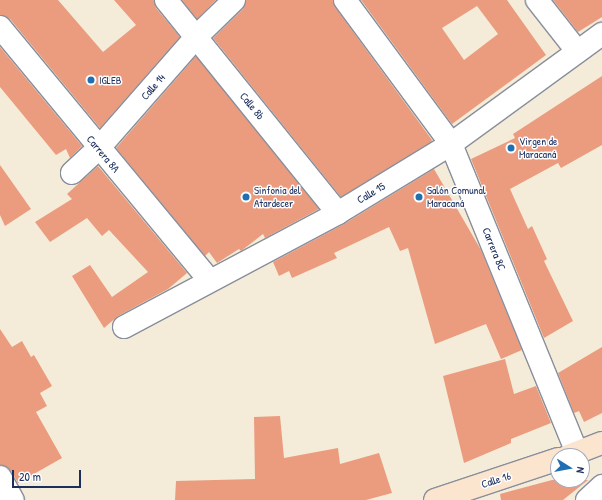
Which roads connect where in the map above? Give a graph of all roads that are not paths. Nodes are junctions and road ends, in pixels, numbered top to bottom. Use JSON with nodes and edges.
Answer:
{"nodes":[{"id":1,"x":166,"y":0,"type":"edge"},
{"id":2,"x":234,"y":0,"type":"edge"},
{"id":3,"x":345,"y":0,"type":"edge"},
{"id":4,"x":537,"y":0,"type":"edge"},
{"id":5,"x":0,"y":27,"type":"edge"},
{"id":6,"x":602,"y":34,"type":"edge"},
{"id":7,"x":196,"y":37,"type":"junction"},
{"id":8,"x":577,"y":51,"type":"junction"},
{"id":9,"x":451,"y":144,"type":"junction"},
{"id":10,"x":98,"y":149,"type":"junction"},
{"id":11,"x":72,"y":173,"type":"dead end"},
{"id":12,"x":338,"y":213,"type":"junction"},
{"id":13,"x":209,"y":280,"type":"junction"},
{"id":14,"x":124,"y":327,"type":"dead end"},
{"id":15,"x":602,"y":443,"type":"edge"},
{"id":16,"x":564,"y":448,"type":"edge"},
{"id":17,"x":589,"y":448,"type":"edge"},
{"id":18,"x":550,"y":462,"type":"edge"},
{"id":19,"x":0,"y":477,"type":"edge"},
{"id":20,"x":602,"y":486,"type":"edge"},
{"id":21,"x":13,"y":500,"type":"edge"},
{"id":22,"x":435,"y":500,"type":"edge"},
{"id":23,"x":587,"y":500,"type":"edge"}],
"edges":[{"from":1,"to":7,"type":"street","name":"Calle 8b"},
{"from":2,"to":7,"type":"street","name":"Calle 14"},
{"from":3,"to":9,"type":"street","name":"Carrera 8C"},
{"from":4,"to":8,"type":"street"},
{"from":5,"to":10,"type":"street","name":"Carrera 8A"},
{"from":6,"to":8,"type":"street","name":"Calle 15"},
{"from":7,"to":10,"type":"street","name":"Calle 14"},
{"from":7,"to":12,"type":"street","name":"Calle 8b"},
{"from":8,"to":9,"type":"street","name":"Calle 15"},
{"from":9,"to":12,"type":"street","name":"Calle 15"},
{"from":9,"to":16,"type":"street","name":"Carrera 8C"},
{"from":10,"to":11,"type":"street","name":"Calle 14"},
{"from":10,"to":13,"type":"street","name":"Carrera 8A"},
{"from":12,"to":13,"type":"street","name":"Calle 15"},
{"from":13,"to":14,"type":"street","name":"Calle 15"},
{"from":15,"to":17,"type":"main road","name":"Calle 16"},
{"from":18,"to":22,"type":"main road","name":"Calle 16"},
{"from":19,"to":21,"type":"street"},
{"from":20,"to":23,"type":"street"}]}
